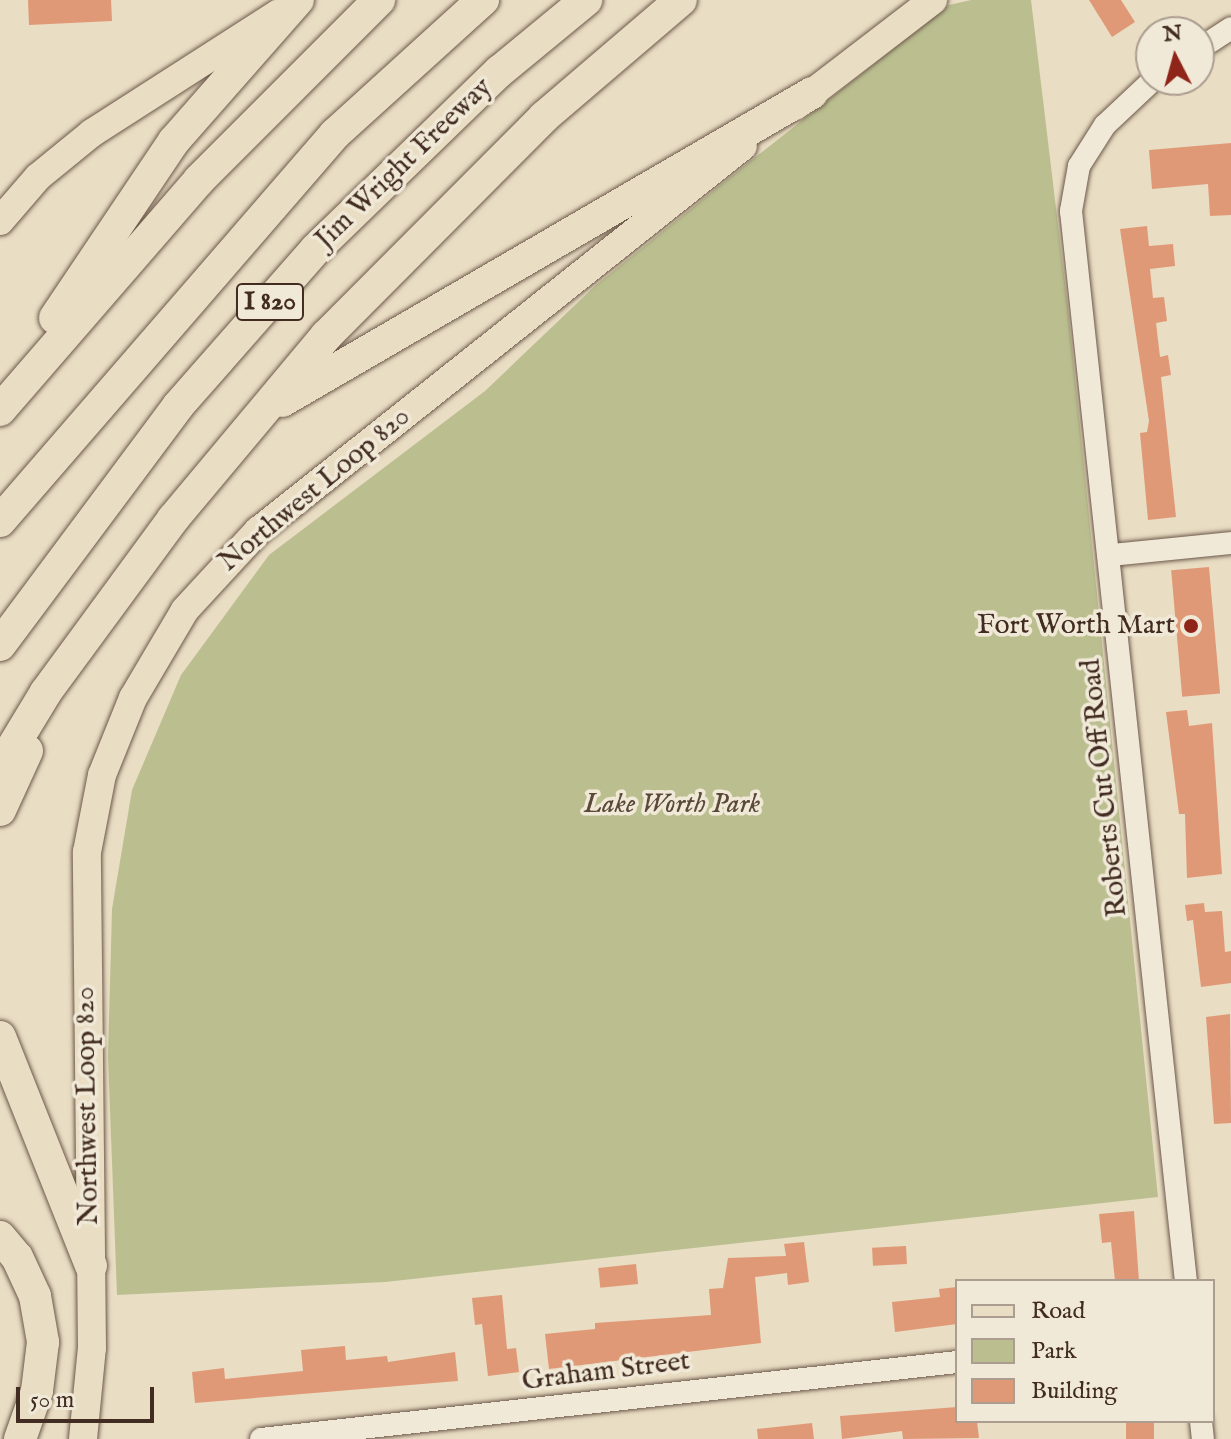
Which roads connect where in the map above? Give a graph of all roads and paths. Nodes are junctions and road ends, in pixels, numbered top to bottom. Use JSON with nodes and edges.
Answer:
{"nodes":[{"id":1,"x":296,"y":0,"type":"edge"},
{"id":2,"x":379,"y":0,"type":"edge"},
{"id":3,"x":483,"y":0,"type":"edge"},
{"id":4,"x":586,"y":0,"type":"edge"},
{"id":5,"x":681,"y":0,"type":"edge"},
{"id":6,"x":933,"y":0,"type":"edge"},
{"id":7,"x":812,"y":93,"type":"junction"},
{"id":8,"x":1135,"y":95,"type":"edge"},
{"id":9,"x":0,"y":221,"type":"edge"},
{"id":10,"x":0,"y":403,"type":"edge"},
{"id":11,"x":0,"y":410,"type":"edge"},
{"id":12,"x":258,"y":415,"type":"junction"},
{"id":13,"x":0,"y":521,"type":"edge"},
{"id":14,"x":1231,"y":543,"type":"edge"},
{"id":15,"x":1111,"y":555,"type":"junction"},
{"id":16,"x":0,"y":645,"type":"edge"},
{"id":17,"x":46,"y":692,"type":"junction"},
{"id":18,"x":0,"y":768,"type":"edge"},
{"id":19,"x":0,"y":810,"type":"edge"},
{"id":20,"x":0,"y":1037,"type":"edge"},
{"id":21,"x":0,"y":1237,"type":"edge"},
{"id":22,"x":91,"y":1266,"type":"junction"},
{"id":23,"x":1186,"y":1279,"type":"edge"},
{"id":24,"x":955,"y":1362,"type":"edge"},
{"id":25,"x":442,"y":1430,"type":"edge"},
{"id":26,"x":20,"y":1439,"type":"edge"},
{"id":27,"x":83,"y":1439,"type":"edge"},
{"id":28,"x":261,"y":1439,"type":"edge"}],
"edges":[{"from":1,"to":9,"type":"main road"},
{"from":1,"to":10,"type":"highway"},
{"from":2,"to":11,"type":"highway"},
{"from":3,"to":13,"type":"highway","number":"I 820"},
{"from":4,"to":16,"type":"highway","name":"Jim Wright Freeway","number":"I 820"},
{"from":5,"to":12,"type":"highway"},
{"from":6,"to":7,"type":"main road","name":"Northwest Loop 820"},
{"from":7,"to":12,"type":"highway"},
{"from":7,"to":22,"type":"main road","name":"Northwest Loop 820"},
{"from":8,"to":15,"type":"street","name":"Roberts Cut Off Road"},
{"from":12,"to":17,"type":"highway"},
{"from":14,"to":15,"type":"street"},
{"from":15,"to":23,"type":"street","name":"Roberts Cut Off Road"},
{"from":17,"to":18,"type":"highway"},
{"from":17,"to":19,"type":"highway"},
{"from":20,"to":22,"type":"highway"},
{"from":21,"to":26,"type":"highway"},
{"from":22,"to":27,"type":"main road","name":"Northwest Loop 820"},
{"from":24,"to":25,"type":"street","name":"Graham Street"},
{"from":25,"to":28,"type":"street","name":"Graham Street"}]}
